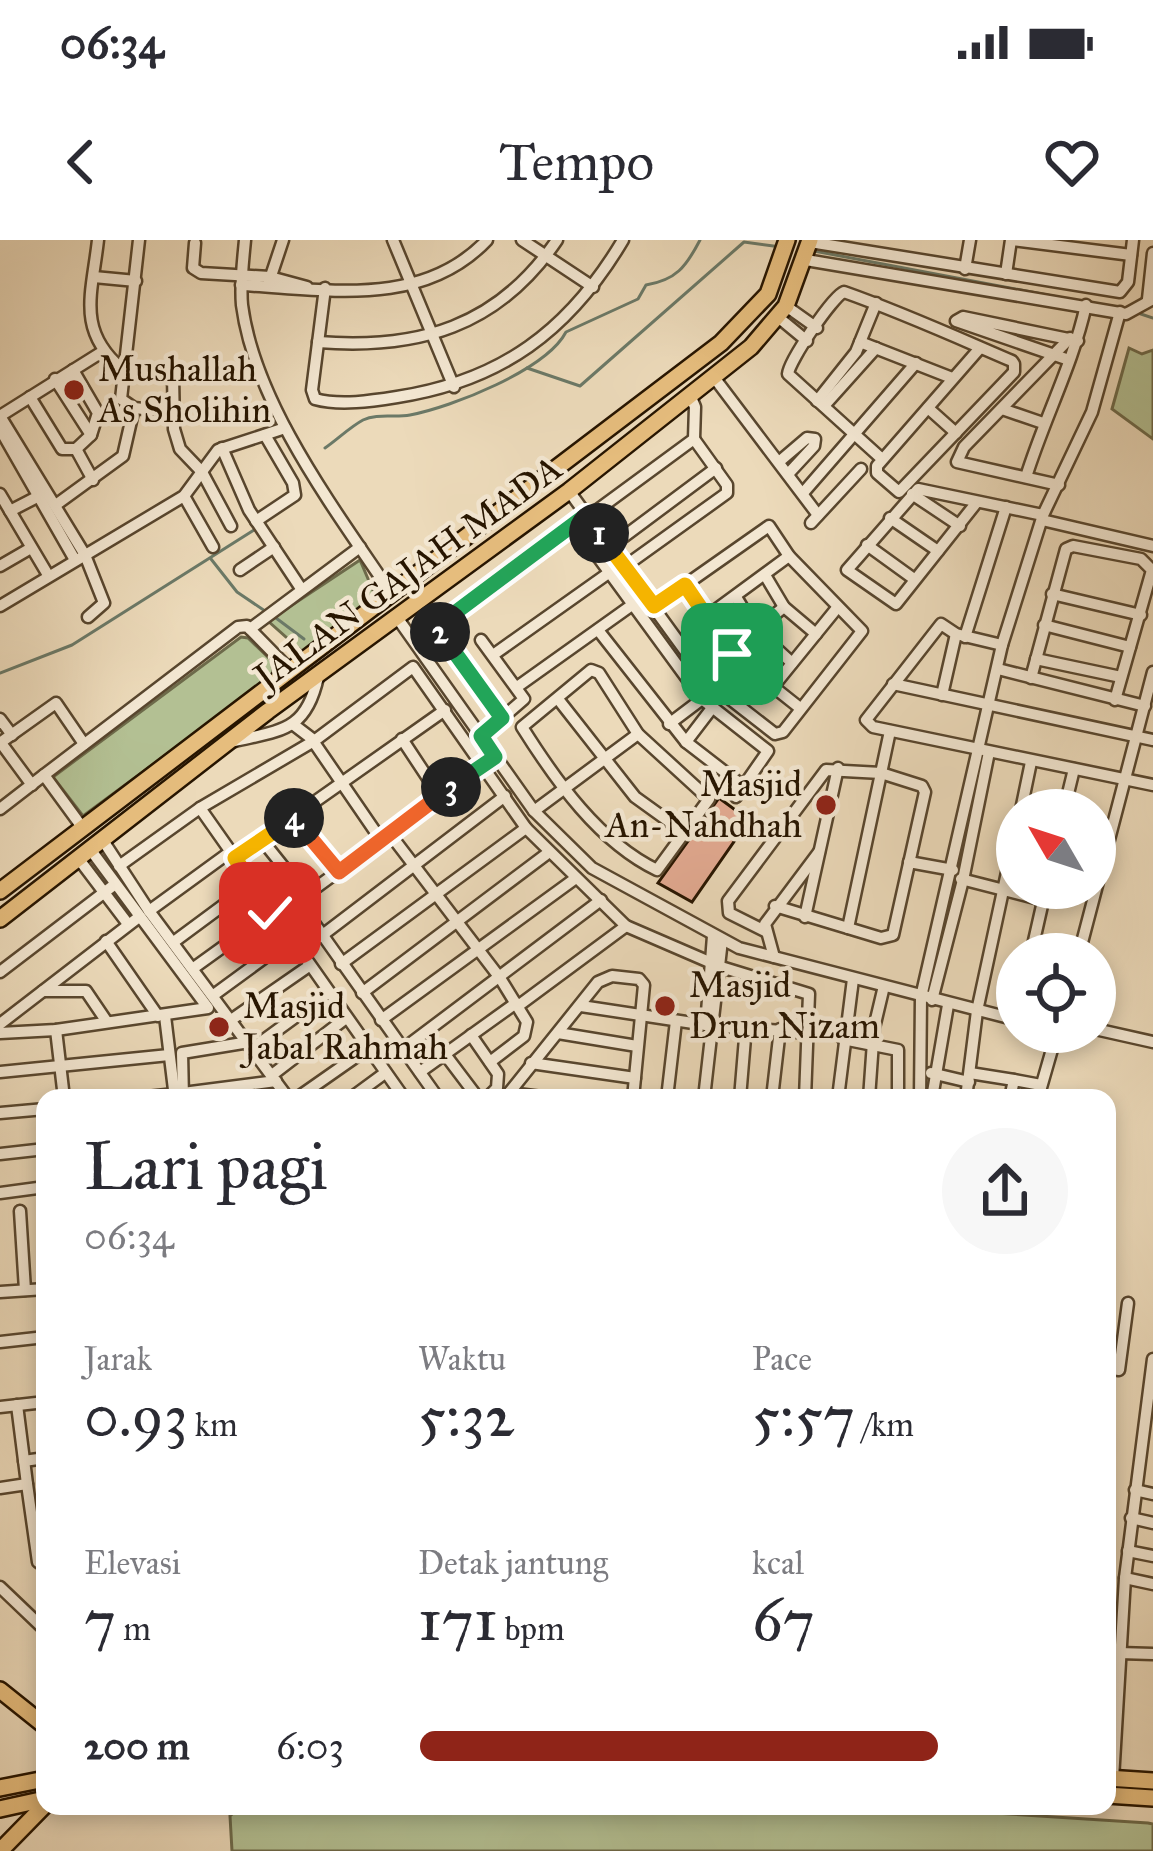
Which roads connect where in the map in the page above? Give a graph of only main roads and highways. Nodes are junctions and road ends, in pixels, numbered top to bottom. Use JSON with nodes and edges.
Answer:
{"nodes":[{"id":1,"x":785,"y":248,"type":"edge"},
{"id":2,"x":809,"y":248,"type":"edge"},
{"id":3,"x":518,"y":498,"type":"junction"},
{"id":4,"x":533,"y":517,"type":"junction"},
{"id":5,"x":256,"y":697,"type":"junction"},
{"id":6,"x":268,"y":711,"type":"junction"},
{"id":7,"x":0,"y":891,"type":"edge"},
{"id":8,"x":0,"y":919,"type":"edge"},
{"id":9,"x":0,"y":1690,"type":"edge"},
{"id":10,"x":36,"y":1719,"type":"edge"},
{"id":11,"x":36,"y":1781,"type":"edge"},
{"id":12,"x":1153,"y":1781,"type":"edge"},
{"id":13,"x":1116,"y":1784,"type":"edge"},
{"id":14,"x":1116,"y":1786,"type":"edge"},
{"id":15,"x":0,"y":1788,"type":"edge"},
{"id":16,"x":1153,"y":1798,"type":"edge"},
{"id":17,"x":36,"y":1803,"type":"edge"},
{"id":18,"x":0,"y":1809,"type":"edge"},
{"id":19,"x":36,"y":1812,"type":"edge"},
{"id":20,"x":0,"y":1851,"type":"edge"}],
"edges":[{"from":1,"to":3,"type":"highway","name":"JALAN GAJAH MADA"},
{"from":2,"to":4,"type":"highway","name":"JALAN GAJAH MADA"},
{"from":3,"to":4,"type":"highway"},
{"from":3,"to":5,"type":"highway","name":"JALAN GAJAH MADA"},
{"from":4,"to":6,"type":"highway","name":"JALAN GAJAH MADA"},
{"from":5,"to":6,"type":"highway"},
{"from":5,"to":7,"type":"highway","name":"JALAN GAJAH MADA"},
{"from":6,"to":8,"type":"highway","name":"JALAN GAJAH MADA"},
{"from":9,"to":10,"type":"highway"},
{"from":11,"to":15,"type":"highway"},
{"from":12,"to":13,"type":"highway"},
{"from":14,"to":16,"type":"highway"},
{"from":17,"to":18,"type":"highway"},
{"from":19,"to":20,"type":"highway"}]}
